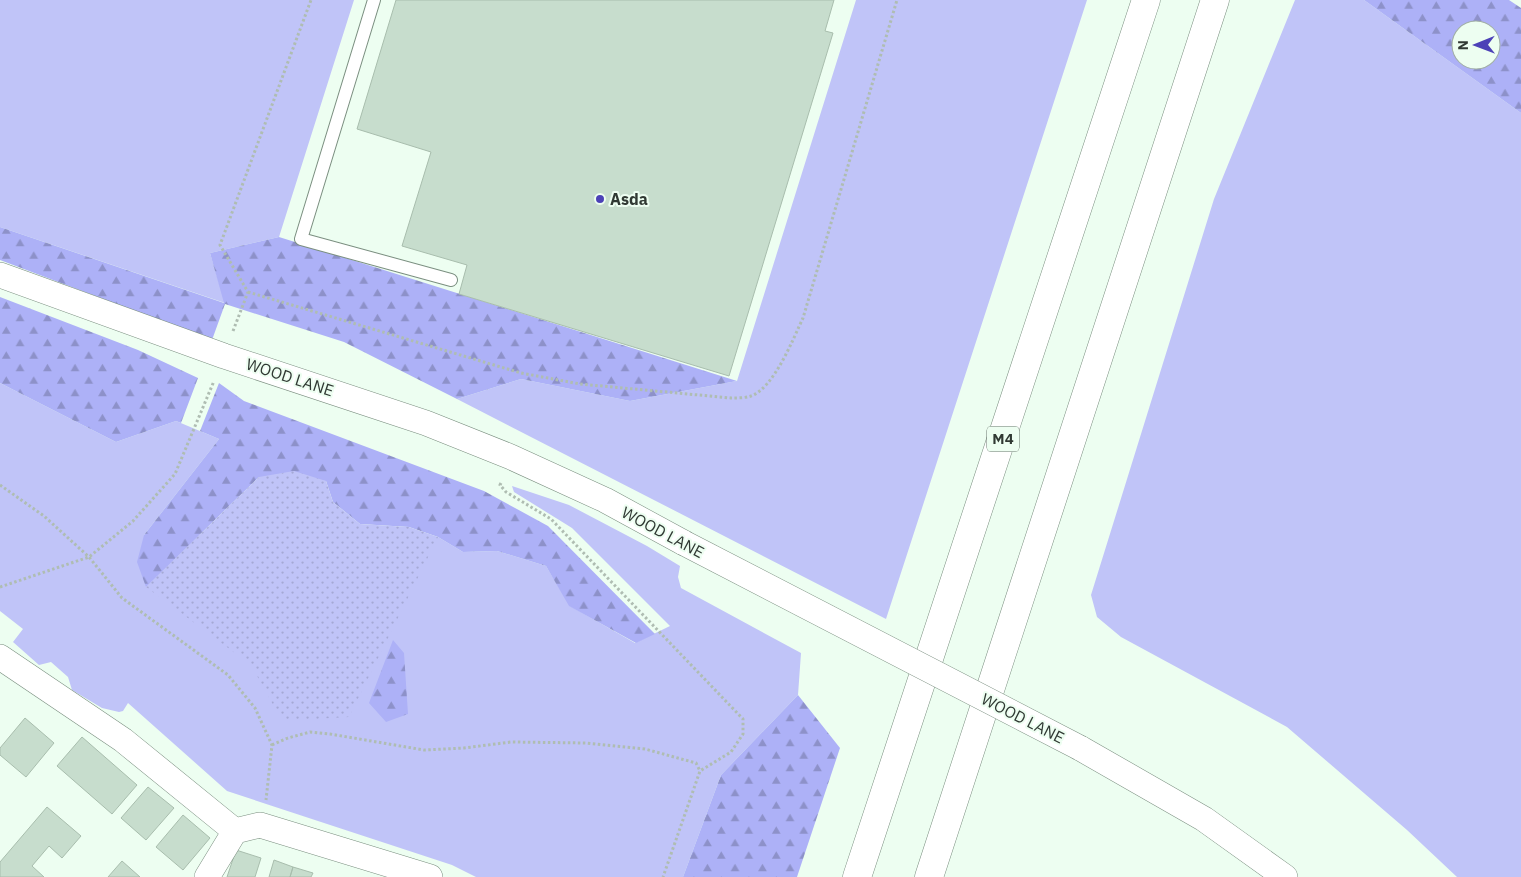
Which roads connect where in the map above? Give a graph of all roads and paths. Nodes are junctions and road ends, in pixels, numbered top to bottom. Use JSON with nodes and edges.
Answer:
{"nodes":[{"id":1,"x":374,"y":0,"type":"edge"},
{"id":2,"x":897,"y":0,"type":"edge"},
{"id":3,"x":1146,"y":0,"type":"edge"},
{"id":4,"x":1215,"y":0,"type":"edge"},
{"id":5,"x":0,"y":275,"type":"edge"},
{"id":6,"x":451,"y":280,"type":"dead end"},
{"id":7,"x":248,"y":292,"type":"dead end"},
{"id":8,"x":511,"y":457,"type":"junction"},
{"id":9,"x":0,"y":485,"type":"edge"},
{"id":10,"x":0,"y":657,"type":"edge"},
{"id":11,"x":272,"y":745,"type":"junction"},
{"id":12,"x":700,"y":771,"type":"junction"},
{"id":13,"x":260,"y":825,"type":"junction"},
{"id":14,"x":235,"y":831,"type":"junction"},
{"id":15,"x":207,"y":877,"type":"edge"},
{"id":16,"x":430,"y":877,"type":"edge"},
{"id":17,"x":663,"y":877,"type":"edge"},
{"id":18,"x":857,"y":877,"type":"edge"},
{"id":19,"x":929,"y":877,"type":"edge"},
{"id":20,"x":1285,"y":877,"type":"edge"}],
"edges":[{"from":1,"to":6,"type":"lane"},
{"from":2,"to":7,"type":"path"},
{"from":3,"to":18,"type":"highway","number":"M4"},
{"from":4,"to":19,"type":"highway"},
{"from":5,"to":8,"type":"street","name":"WOOD LANE"},
{"from":8,"to":12,"type":"path"},
{"from":8,"to":20,"type":"street","name":"WOOD LANE","bridge":true},
{"from":9,"to":11,"type":"path"},
{"from":10,"to":14,"type":"street"},
{"from":11,"to":12,"type":"path"},
{"from":11,"to":13,"type":"path"},
{"from":12,"to":17,"type":"path"},
{"from":13,"to":14,"type":"street"},
{"from":13,"to":16,"type":"street"},
{"from":14,"to":15,"type":"street"}]}
